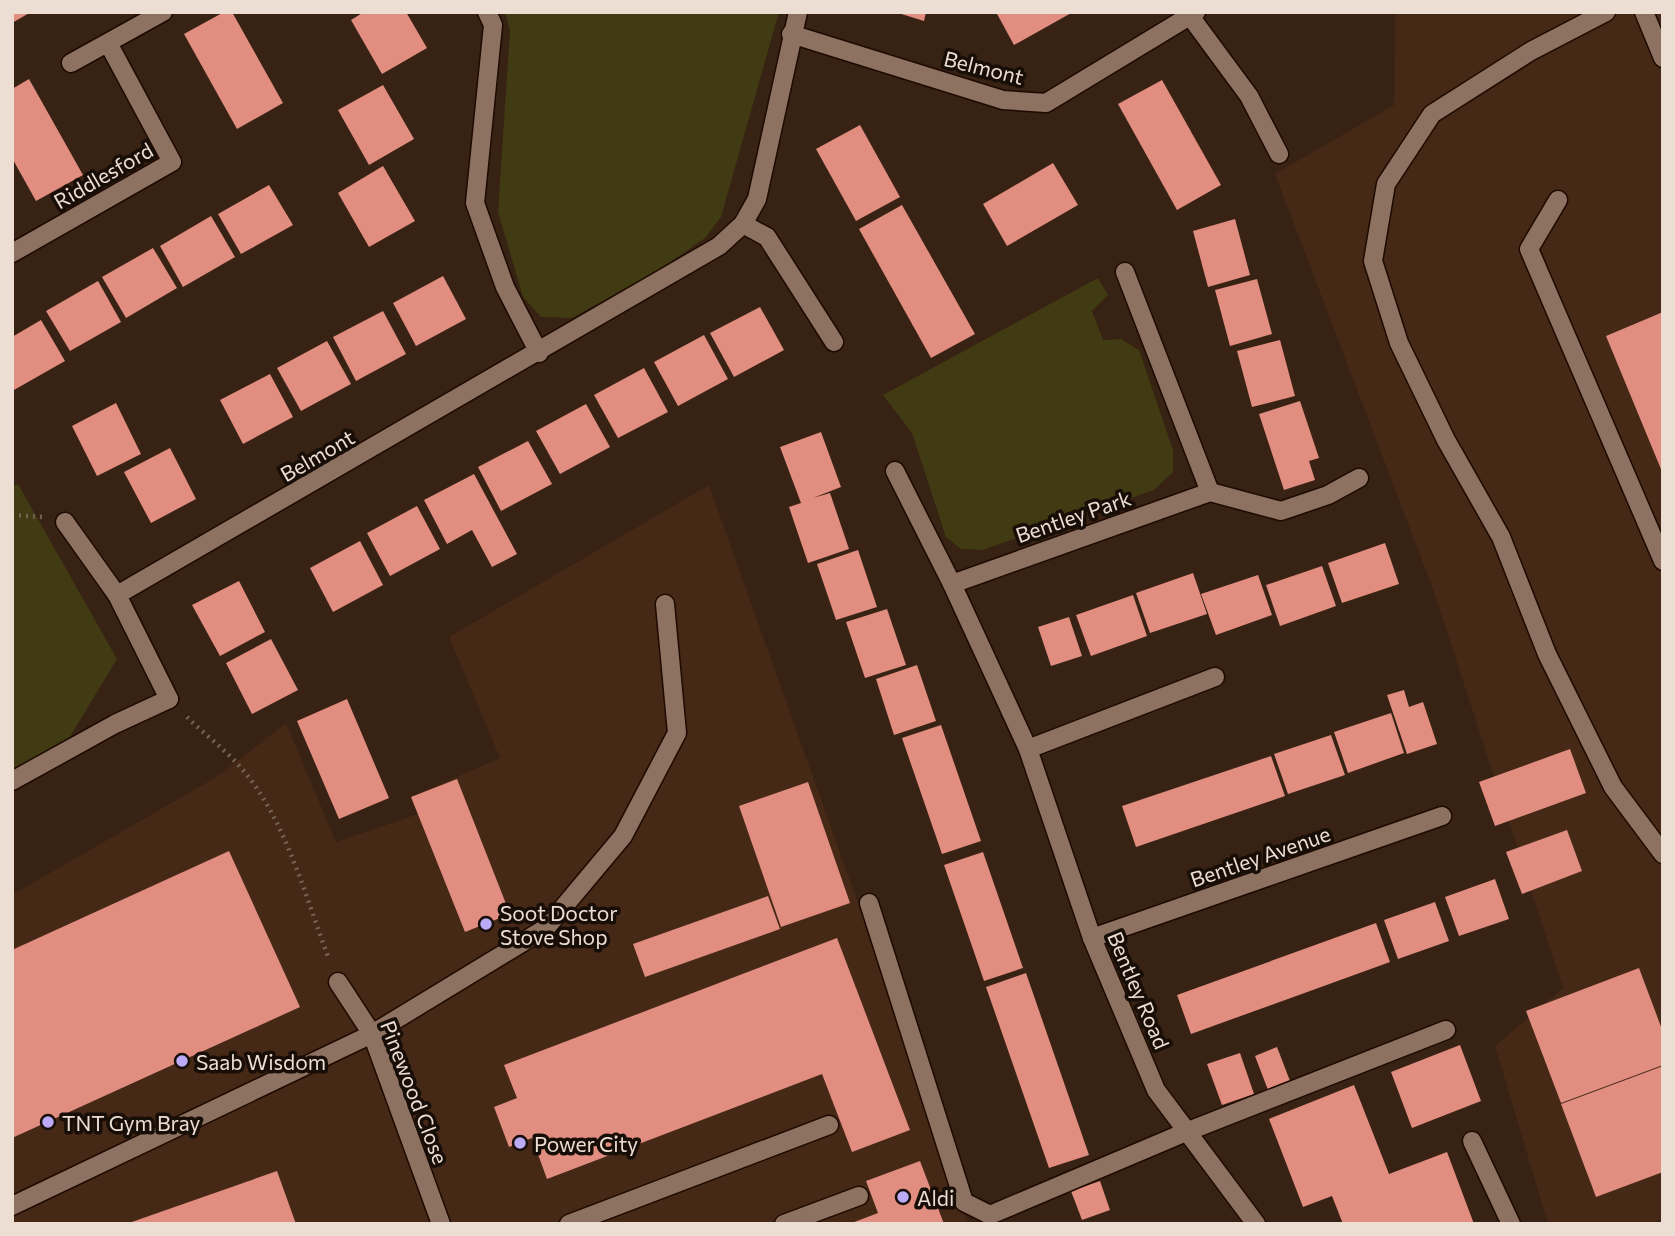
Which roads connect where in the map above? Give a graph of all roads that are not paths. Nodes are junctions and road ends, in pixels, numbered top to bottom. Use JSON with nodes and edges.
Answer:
{"nodes":[{"id":1,"x":163,"y":12,"type":"edge"},
{"id":2,"x":487,"y":12,"type":"edge"},
{"id":3,"x":798,"y":12,"type":"edge"},
{"id":4,"x":1606,"y":12,"type":"edge"},
{"id":5,"x":1644,"y":12,"type":"edge"},
{"id":6,"x":1193,"y":14,"type":"edge"},
{"id":7,"x":792,"y":34,"type":"junction"},
{"id":8,"x":108,"y":43,"type":"junction"},
{"id":9,"x":1663,"y":58,"type":"edge"},
{"id":10,"x":71,"y":63,"type":"dead end"},
{"id":11,"x":1279,"y":155,"type":"dead end"},
{"id":12,"x":1558,"y":200,"type":"dead end"},
{"id":13,"x":743,"y":224,"type":"junction"},
{"id":14,"x":12,"y":253,"type":"edge"},
{"id":15,"x":1125,"y":272,"type":"dead end"},
{"id":16,"x":835,"y":342,"type":"dead end"},
{"id":17,"x":539,"y":353,"type":"junction"},
{"id":18,"x":895,"y":471,"type":"dead end"},
{"id":19,"x":1359,"y":478,"type":"dead end"},
{"id":20,"x":1210,"y":492,"type":"junction"},
{"id":21,"x":65,"y":522,"type":"dead end"},
{"id":22,"x":1663,"y":561,"type":"edge"},
{"id":23,"x":952,"y":583,"type":"junction"},
{"id":24,"x":117,"y":595,"type":"junction"},
{"id":25,"x":665,"y":604,"type":"dead end"},
{"id":26,"x":1214,"y":677,"type":"dead end"},
{"id":27,"x":1028,"y":749,"type":"junction"},
{"id":28,"x":12,"y":782,"type":"edge"},
{"id":29,"x":1442,"y":816,"type":"dead end"},
{"id":30,"x":1660,"y":844,"type":"edge"},
{"id":31,"x":869,"y":903,"type":"dead end"},
{"id":32,"x":1092,"y":938,"type":"junction"},
{"id":33,"x":338,"y":982,"type":"road end"},
{"id":34,"x":1446,"y":1030,"type":"dead end"},
{"id":35,"x":372,"y":1034,"type":"junction"},
{"id":36,"x":829,"y":1125,"type":"dead end"},
{"id":37,"x":1186,"y":1132,"type":"junction"},
{"id":38,"x":1472,"y":1140,"type":"dead end"},
{"id":39,"x":859,"y":1196,"type":"dead end"},
{"id":40,"x":12,"y":1206,"type":"edge"},
{"id":41,"x":441,"y":1224,"type":"edge"},
{"id":42,"x":569,"y":1224,"type":"edge"},
{"id":43,"x":784,"y":1224,"type":"edge"},
{"id":44,"x":1256,"y":1224,"type":"edge"},
{"id":45,"x":1511,"y":1224,"type":"edge"}],
"edges":[{"from":1,"to":8,"type":"street"},
{"from":2,"to":17,"type":"street"},
{"from":3,"to":7,"type":"street","name":"Belmont"},
{"from":4,"to":30,"type":"street"},
{"from":5,"to":9,"type":"street"},
{"from":6,"to":7,"type":"street","name":"Belmont"},
{"from":6,"to":11,"type":"street","name":"Belmont"},
{"from":7,"to":13,"type":"street","name":"Belmont"},
{"from":8,"to":10,"type":"street"},
{"from":8,"to":14,"type":"street","name":"Riddlesford"},
{"from":12,"to":22,"type":"street"},
{"from":13,"to":16,"type":"street"},
{"from":13,"to":17,"type":"street","name":"Belmont"},
{"from":15,"to":20,"type":"street"},
{"from":17,"to":24,"type":"street","name":"Belmont"},
{"from":18,"to":23,"type":"street"},
{"from":19,"to":20,"type":"street"},
{"from":20,"to":23,"type":"street","name":"Bentley Park"},
{"from":21,"to":24,"type":"street"},
{"from":23,"to":27,"type":"street"},
{"from":24,"to":28,"type":"street"},
{"from":25,"to":35,"type":"street"},
{"from":26,"to":27,"type":"street"},
{"from":27,"to":32,"type":"street","name":"Bentley Road"},
{"from":29,"to":32,"type":"street","name":"Bentley Avenue"},
{"from":31,"to":37,"type":"street"},
{"from":32,"to":37,"type":"street","name":"Bentley Road"},
{"from":33,"to":35,"type":"street","name":"Pinewood Close"},
{"from":34,"to":37,"type":"street"},
{"from":35,"to":40,"type":"street"},
{"from":35,"to":41,"type":"street","name":"Pinewood Close"},
{"from":36,"to":42,"type":"street"},
{"from":37,"to":44,"type":"street","name":"Bentley Road"},
{"from":38,"to":45,"type":"street"},
{"from":39,"to":43,"type":"street"}]}
